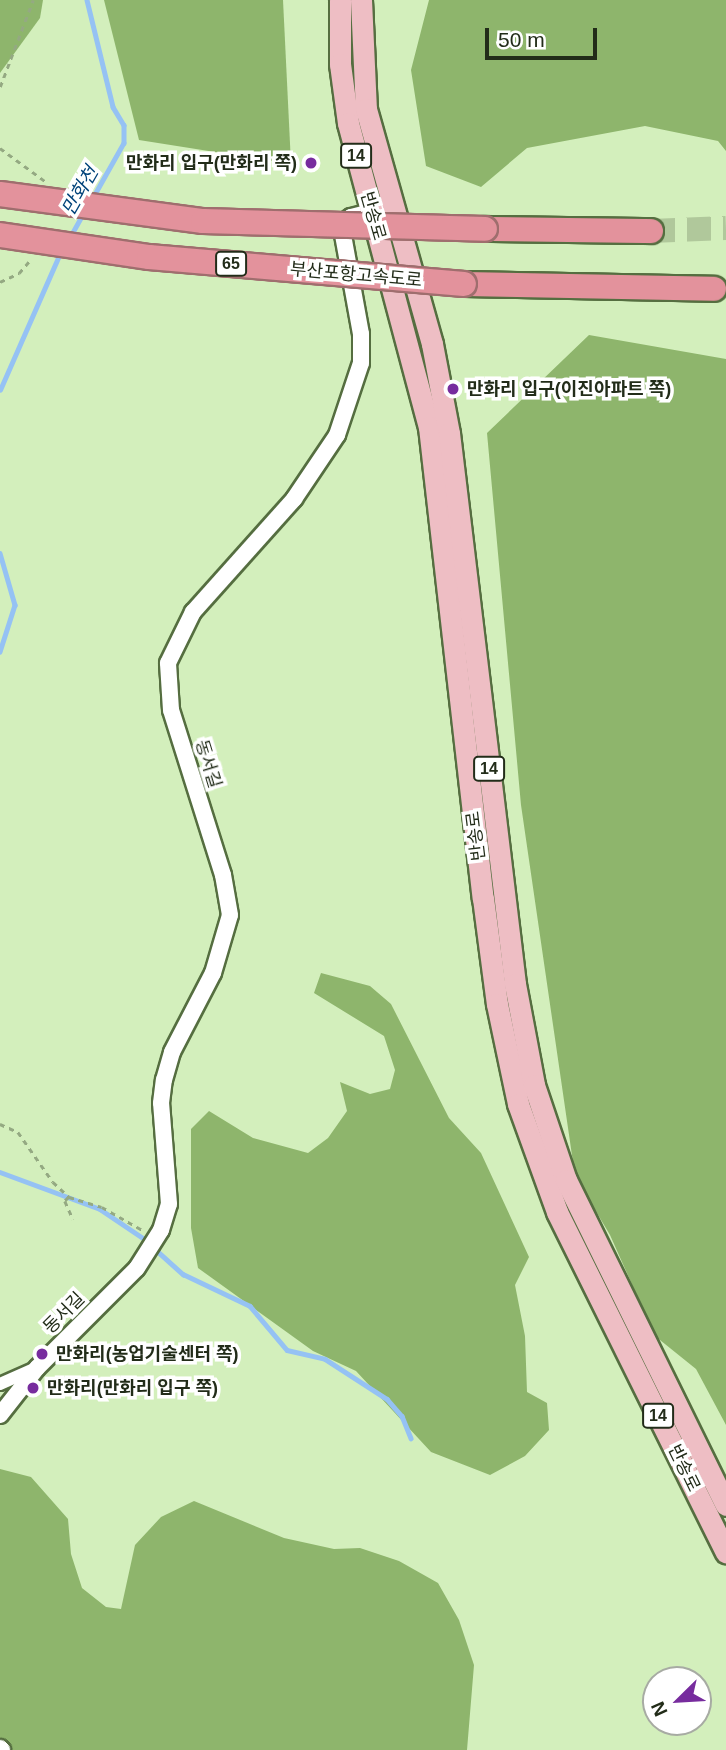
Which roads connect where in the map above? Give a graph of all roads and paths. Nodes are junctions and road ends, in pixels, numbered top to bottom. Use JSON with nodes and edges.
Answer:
{"nodes":[{"id":1,"x":33,"y":0,"type":"edge"},
{"id":2,"x":340,"y":0,"type":"edge"},
{"id":3,"x":361,"y":0,"type":"edge"},
{"id":4,"x":0,"y":87,"type":"edge"},
{"id":5,"x":0,"y":194,"type":"edge"},
{"id":6,"x":381,"y":209,"type":"junction"},
{"id":7,"x":651,"y":231,"type":"tunnel mouth"},
{"id":8,"x":0,"y":235,"type":"edge"},
{"id":9,"x":714,"y":289,"type":"dead end"},
{"id":10,"x":0,"y":1124,"type":"edge"},
{"id":11,"x":69,"y":1197,"type":"junction"},
{"id":12,"x":73,"y":1219,"type":"dead end"},
{"id":13,"x":153,"y":1243,"type":"junction"},
{"id":14,"x":37,"y":1367,"type":"junction"},
{"id":15,"x":0,"y":1384,"type":"edge"},
{"id":16,"x":2,"y":1405,"type":"edge"},
{"id":17,"x":726,"y":1505,"type":"edge"},
{"id":18,"x":726,"y":1552,"type":"edge"}],
"edges":[{"from":1,"to":4,"type":"path"},
{"from":2,"to":6,"type":"main road","name":"반송로","number":"14"},
{"from":3,"to":6,"type":"main road","name":"반송로","number":"14"},
{"from":5,"to":7,"type":"highway","bridge":true},
{"from":6,"to":13,"type":"street","name":"동서길"},
{"from":6,"to":17,"type":"main road","name":"반송로","number":"14"},
{"from":6,"to":18,"type":"main road","name":"반송로","number":"14"},
{"from":8,"to":9,"type":"highway","name":"부산포항고속도로","number":"65","bridge":true},
{"from":10,"to":11,"type":"path"},
{"from":11,"to":12,"type":"path"},
{"from":11,"to":13,"type":"path"},
{"from":13,"to":14,"type":"street","name":"동서길"},
{"from":14,"to":15,"type":"street","name":"동서길"},
{"from":14,"to":16,"type":"street","name":"동서길"}]}
